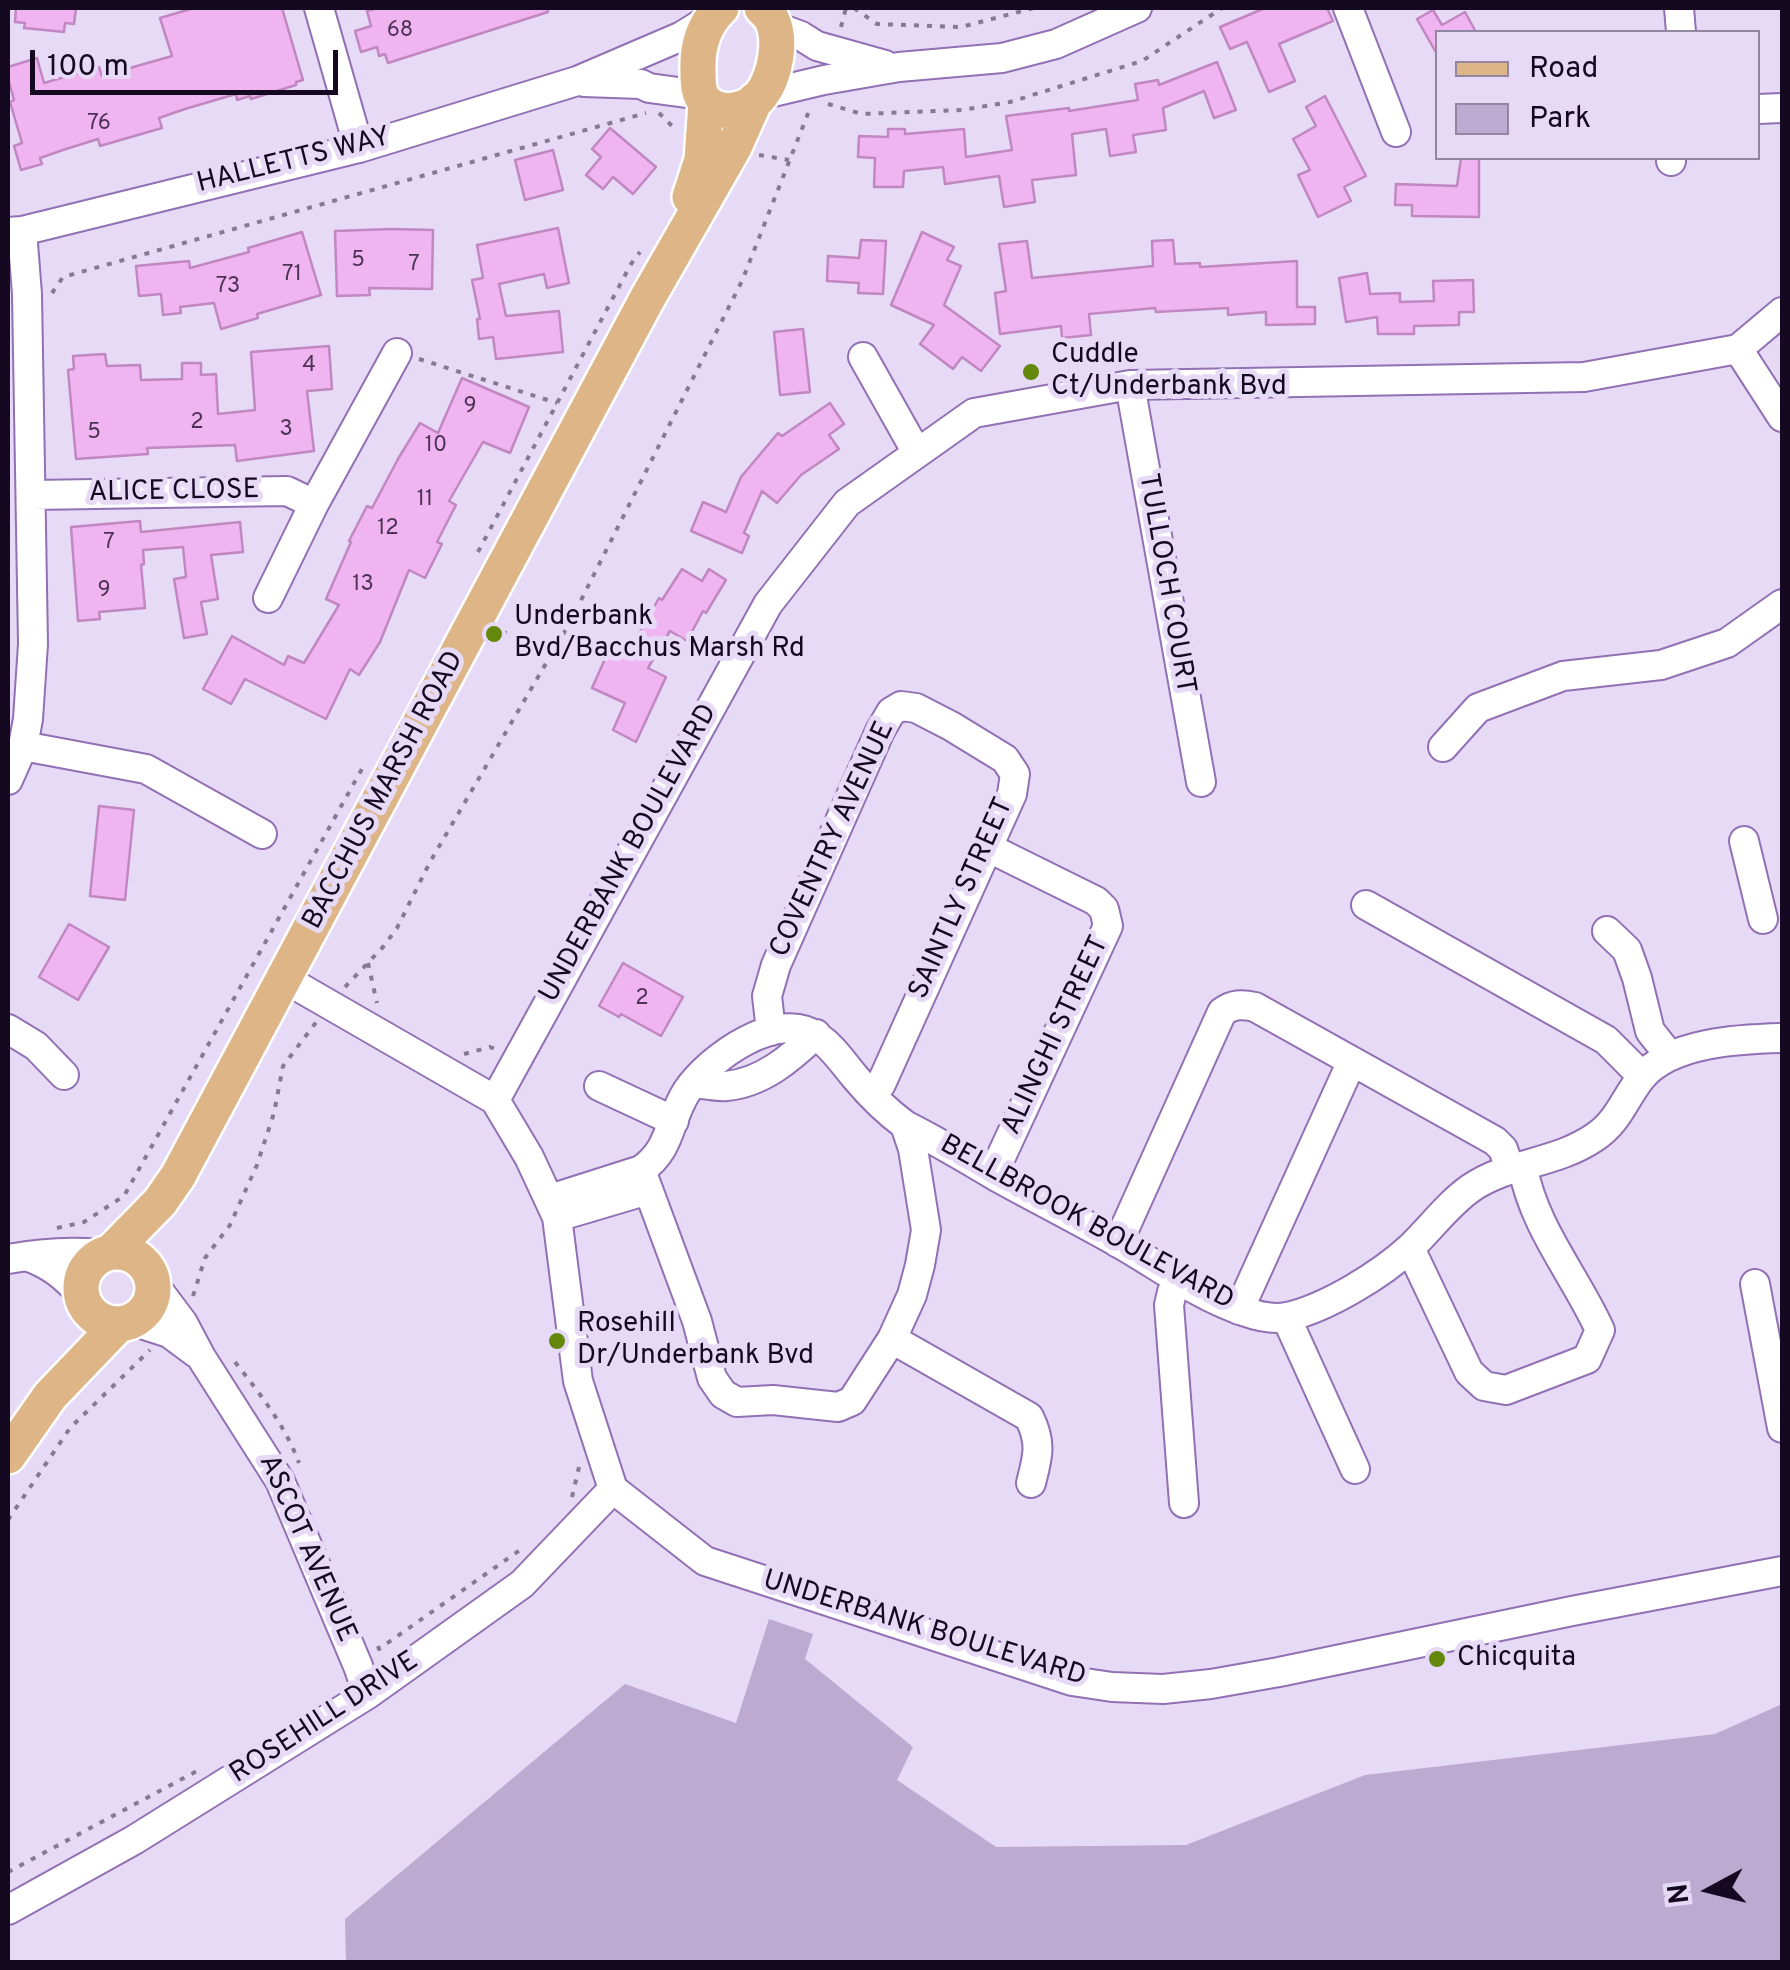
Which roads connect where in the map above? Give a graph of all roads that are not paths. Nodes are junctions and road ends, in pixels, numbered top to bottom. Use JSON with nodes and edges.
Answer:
{"nodes":[{"id":1,"x":318,"y":8,"type":"edge"},
{"id":2,"x":1137,"y":8,"type":"edge"},
{"id":3,"x":1348,"y":8,"type":"edge"},
{"id":4,"x":718,"y":10,"type":"edge"},
{"id":5,"x":770,"y":15,"type":"edge"},
{"id":6,"x":1087,"y":18,"type":"edge"},
{"id":7,"x":899,"y":67,"type":"junction"},
{"id":8,"x":577,"y":81,"type":"junction"},
{"id":9,"x":758,"y":98,"type":"junction"},
{"id":10,"x":704,"y":99,"type":"junction"},
{"id":11,"x":1396,"y":132,"type":"dead end"},
{"id":12,"x":359,"y":148,"type":"junction"},
{"id":13,"x":15,"y":231,"type":"edge"},
{"id":14,"x":647,"y":299,"type":"junction"},
{"id":15,"x":1782,"y":312,"type":"edge"},
{"id":16,"x":1738,"y":349,"type":"junction"},
{"id":17,"x":397,"y":353,"type":"road end"},
{"id":18,"x":863,"y":357,"type":"dead end"},
{"id":19,"x":1130,"y":385,"type":"junction"},
{"id":20,"x":1782,"y":416,"type":"edge"},
{"id":21,"x":917,"y":454,"type":"junction"},
{"id":22,"x":32,"y":495,"type":"junction"},
{"id":23,"x":314,"y":504,"type":"junction"},
{"id":24,"x":268,"y":598,"type":"dead end"},
{"id":25,"x":1782,"y":604,"type":"edge"},
{"id":26,"x":950,"y":726,"type":"joint"},
{"id":27,"x":23,"y":746,"type":"junction"},
{"id":28,"x":1443,"y":747,"type":"dead end"},
{"id":29,"x":8,"y":780,"type":"edge"},
{"id":30,"x":1201,"y":782,"type":"dead end"},
{"id":31,"x":262,"y":834,"type":"dead end"},
{"id":32,"x":1744,"y":841,"type":"dead end"},
{"id":33,"x":987,"y":847,"type":"junction"},
{"id":34,"x":1770,"y":887,"type":"edge"},
{"id":35,"x":1366,"y":905,"type":"dead end"},
{"id":36,"x":1762,"y":919,"type":"dead end"},
{"id":37,"x":1607,"y":931,"type":"dead end"},
{"id":38,"x":285,"y":979,"type":"junction"},
{"id":39,"x":8,"y":1029,"type":"edge"},
{"id":40,"x":771,"y":1032,"type":"junction"},
{"id":41,"x":816,"y":1034,"type":"junction"},
{"id":42,"x":1782,"y":1038,"type":"edge"},
{"id":43,"x":1669,"y":1055,"type":"junction"},
{"id":44,"x":1352,"y":1061,"type":"junction"},
{"id":45,"x":64,"y":1075,"type":"dead end"},
{"id":46,"x":1642,"y":1076,"type":"junction"},
{"id":47,"x":694,"y":1083,"type":"junction"},
{"id":48,"x":598,"y":1086,"type":"dead end"},
{"id":49,"x":871,"y":1095,"type":"junction"},
{"id":50,"x":495,"y":1100,"type":"junction"},
{"id":51,"x":674,"y":1121,"type":"junction"},
{"id":52,"x":905,"y":1125,"type":"junction"},
{"id":53,"x":1516,"y":1168,"type":"junction"},
{"id":54,"x":993,"y":1174,"type":"junction"},
{"id":55,"x":178,"y":1176,"type":"junction"},
{"id":56,"x":644,"y":1180,"type":"junction"},
{"id":57,"x":554,"y":1208,"type":"junction"},
{"id":58,"x":1118,"y":1243,"type":"junction"},
{"id":59,"x":1410,"y":1248,"type":"junction"},
{"id":60,"x":107,"y":1253,"type":"junction"},
{"id":61,"x":16,"y":1257,"type":"edge"},
{"id":62,"x":1178,"y":1279,"type":"junction"},
{"id":63,"x":152,"y":1280,"type":"junction"},
{"id":64,"x":1754,"y":1284,"type":"dead end"},
{"id":65,"x":82,"y":1298,"type":"junction"},
{"id":66,"x":1239,"y":1310,"type":"junction"},
{"id":67,"x":1286,"y":1317,"type":"junction"},
{"id":68,"x":126,"y":1323,"type":"junction"},
{"id":69,"x":176,"y":1328,"type":"junction"},
{"id":70,"x":892,"y":1340,"type":"junction"},
{"id":71,"x":50,"y":1396,"type":"junction"},
{"id":72,"x":1782,"y":1428,"type":"edge"},
{"id":73,"x":8,"y":1456,"type":"edge"},
{"id":74,"x":1355,"y":1469,"type":"dead end"},
{"id":75,"x":1031,"y":1483,"type":"dead end"},
{"id":76,"x":613,"y":1489,"type":"junction"},
{"id":77,"x":1184,"y":1503,"type":"dead end"},
{"id":78,"x":1782,"y":1572,"type":"edge"},
{"id":79,"x":368,"y":1694,"type":"junction"},
{"id":80,"x":8,"y":1910,"type":"edge"}],
"edges":[{"from":1,"to":12,"type":"street"},
{"from":2,"to":6,"type":"street"},
{"from":3,"to":11,"type":"street"},
{"from":4,"to":8,"type":"street","name":"HALLETTS WAY"},
{"from":4,"to":10,"type":"main road","name":"BACCHUS MARSH ROAD"},
{"from":5,"to":7,"type":"street"},
{"from":5,"to":9,"type":"main road","name":"BACCHUS MARSH ROAD"},
{"from":6,"to":7,"type":"street"},
{"from":7,"to":9,"type":"street"},
{"from":8,"to":10,"type":"street","name":"HALLETTS WAY"},
{"from":8,"to":12,"type":"street","name":"HALLETTS WAY"},
{"from":9,"to":10,"type":"main road"},
{"from":9,"to":14,"type":"main road","name":"BACCHUS MARSH ROAD"},
{"from":10,"to":14,"type":"main road","name":"BACCHUS MARSH ROAD"},
{"from":12,"to":13,"type":"street","name":"HALLETTS WAY"},
{"from":13,"to":22,"type":"street"},
{"from":14,"to":38,"type":"main road","name":"BACCHUS MARSH ROAD"},
{"from":15,"to":16,"type":"street"},
{"from":16,"to":19,"type":"street","name":"UNDERBANK BOULEVARD"},
{"from":16,"to":20,"type":"street"},
{"from":17,"to":23,"type":"street"},
{"from":18,"to":21,"type":"street"},
{"from":19,"to":21,"type":"street","name":"UNDERBANK BOULEVARD"},
{"from":19,"to":30,"type":"street","name":"TULLOCH COURT"},
{"from":21,"to":50,"type":"street","name":"UNDERBANK BOULEVARD"},
{"from":22,"to":23,"type":"street","name":"ALICE CLOSE"},
{"from":22,"to":27,"type":"street"},
{"from":23,"to":24,"type":"street"},
{"from":25,"to":28,"type":"street"},
{"from":26,"to":33,"type":"street","name":"SAINTLY STREET"},
{"from":26,"to":40,"type":"street","name":"COVENTRY AVENUE"},
{"from":27,"to":29,"type":"street"},
{"from":27,"to":31,"type":"street"},
{"from":32,"to":34,"type":"street"},
{"from":33,"to":49,"type":"street","name":"SAINTLY STREET"},
{"from":33,"to":54,"type":"street","name":"ALINGHI STREET"},
{"from":34,"to":36,"type":"street"},
{"from":35,"to":46,"type":"street"},
{"from":37,"to":43,"type":"street"},
{"from":38,"to":50,"type":"street"},
{"from":38,"to":55,"type":"main road","name":"BACCHUS MARSH ROAD"},
{"from":39,"to":45,"type":"street"},
{"from":40,"to":41,"type":"street"},
{"from":40,"to":47,"type":"street"},
{"from":41,"to":47,"type":"street"},
{"from":41,"to":49,"type":"street","name":"BELLBROOK BOULEVARD"},
{"from":42,"to":43,"type":"street","name":"BELLBROOK BOULEVARD"},
{"from":43,"to":46,"type":"street","name":"BELLBROOK BOULEVARD"},
{"from":44,"to":53,"type":"street"},
{"from":44,"to":58,"type":"street"},
{"from":44,"to":66,"type":"street"},
{"from":46,"to":53,"type":"street","name":"BELLBROOK BOULEVARD"},
{"from":47,"to":51,"type":"street"},
{"from":48,"to":51,"type":"street"},
{"from":49,"to":52,"type":"street","name":"BELLBROOK BOULEVARD"},
{"from":50,"to":57,"type":"street"},
{"from":51,"to":56,"type":"street"},
{"from":52,"to":54,"type":"street","name":"BELLBROOK BOULEVARD"},
{"from":52,"to":70,"type":"street"},
{"from":53,"to":59,"type":"street","name":"BELLBROOK BOULEVARD"},
{"from":53,"to":59,"type":"street"},
{"from":54,"to":58,"type":"street","name":"BELLBROOK BOULEVARD"},
{"from":55,"to":60,"type":"main road","name":"BACCHUS MARSH ROAD"},
{"from":55,"to":63,"type":"main road","name":"BACCHUS MARSH ROAD"},
{"from":56,"to":57,"type":"street"},
{"from":56,"to":70,"type":"street"},
{"from":57,"to":76,"type":"street"},
{"from":58,"to":62,"type":"street","name":"BELLBROOK BOULEVARD"},
{"from":59,"to":67,"type":"street","name":"BELLBROOK BOULEVARD"},
{"from":60,"to":61,"type":"street"},
{"from":60,"to":63,"type":"main road"},
{"from":60,"to":65,"type":"main road"},
{"from":61,"to":65,"type":"street"},
{"from":62,"to":66,"type":"street","name":"BELLBROOK BOULEVARD"},
{"from":62,"to":77,"type":"street"},
{"from":63,"to":68,"type":"main road"},
{"from":63,"to":69,"type":"street"},
{"from":64,"to":72,"type":"street"},
{"from":65,"to":68,"type":"main road"},
{"from":65,"to":71,"type":"main road"},
{"from":66,"to":67,"type":"street","name":"BELLBROOK BOULEVARD"},
{"from":67,"to":74,"type":"street"},
{"from":68,"to":69,"type":"street"},
{"from":68,"to":71,"type":"main road"},
{"from":69,"to":79,"type":"street","name":"ASCOT AVENUE"},
{"from":70,"to":75,"type":"street"},
{"from":71,"to":73,"type":"main road"},
{"from":76,"to":78,"type":"street","name":"UNDERBANK BOULEVARD"},
{"from":76,"to":79,"type":"street","name":"ROSEHILL DRIVE"},
{"from":79,"to":80,"type":"street","name":"ROSEHILL DRIVE"}]}
